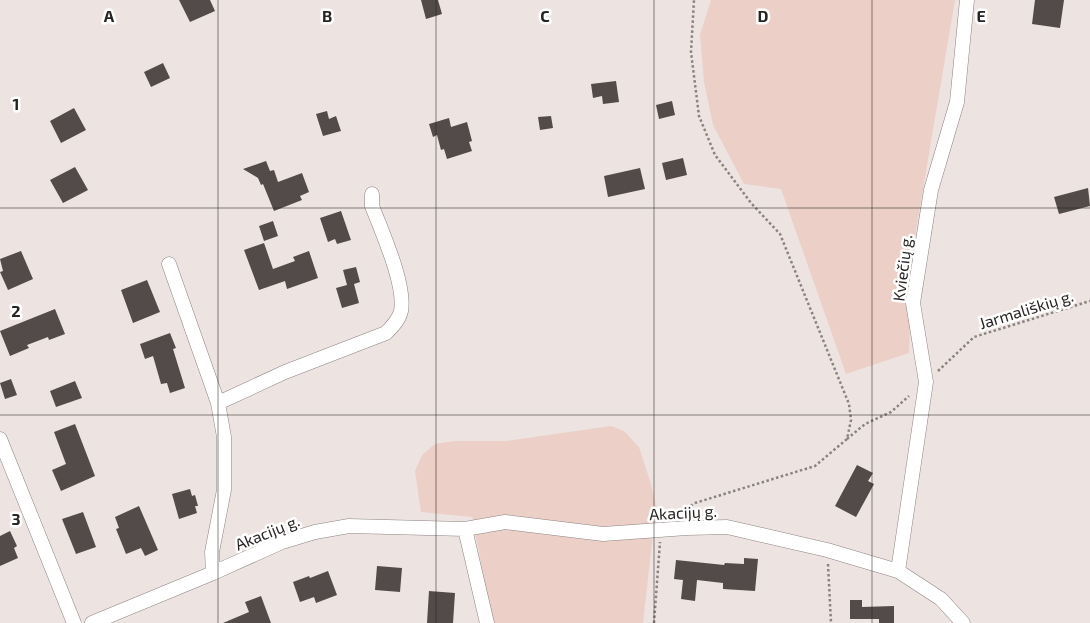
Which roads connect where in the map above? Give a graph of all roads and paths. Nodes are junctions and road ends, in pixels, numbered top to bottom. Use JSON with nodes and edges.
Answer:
{"nodes":[{"id":1,"x":694,"y":0,"type":"edge"},
{"id":2,"x":967,"y":0,"type":"edge"},
{"id":3,"x":372,"y":194,"type":"dead end"},
{"id":4,"x":169,"y":264,"type":"dead end"},
{"id":5,"x":1090,"y":301,"type":"edge"},
{"id":6,"x":926,"y":382,"type":"junction"},
{"id":7,"x":218,"y":403,"type":"junction"},
{"id":8,"x":0,"y":439,"type":"edge"},
{"id":9,"x":847,"y":439,"type":"junction"},
{"id":10,"x":465,"y":529,"type":"junction"},
{"id":11,"x":661,"y":530,"type":"junction"},
{"id":12,"x":827,"y":550,"type":"junction"},
{"id":13,"x":898,"y":571,"type":"junction"},
{"id":14,"x":212,"y":573,"type":"junction"},
{"id":15,"x":74,"y":623,"type":"edge"},
{"id":16,"x":92,"y":623,"type":"edge"},
{"id":17,"x":487,"y":623,"type":"edge"},
{"id":18,"x":654,"y":623,"type":"edge"},
{"id":19,"x":831,"y":623,"type":"edge"},
{"id":20,"x":964,"y":623,"type":"edge"}],
"edges":[{"from":1,"to":9,"type":"path"},
{"from":2,"to":6,"type":"street","name":"Kviečių g."},
{"from":3,"to":7,"type":"street"},
{"from":4,"to":7,"type":"street"},
{"from":5,"to":6,"type":"path","name":"Jarmališkių g."},
{"from":6,"to":9,"type":"path","name":"Jarmališkių g."},
{"from":6,"to":13,"type":"street","name":"Kviečių g."},
{"from":7,"to":14,"type":"street"},
{"from":8,"to":15,"type":"street"},
{"from":9,"to":11,"type":"path","name":"Jarmališkių g."},
{"from":10,"to":11,"type":"street","name":"Akacijų g."},
{"from":10,"to":14,"type":"street","name":"Akacijų g."},
{"from":10,"to":17,"type":"street"},
{"from":11,"to":12,"type":"street","name":"Akacijų g."},
{"from":11,"to":18,"type":"path"},
{"from":12,"to":13,"type":"street","name":"Akacijų g."},
{"from":12,"to":19,"type":"path"},
{"from":13,"to":20,"type":"street","name":"Akacijų g."},
{"from":14,"to":16,"type":"street","name":"Akacijų g."}]}
